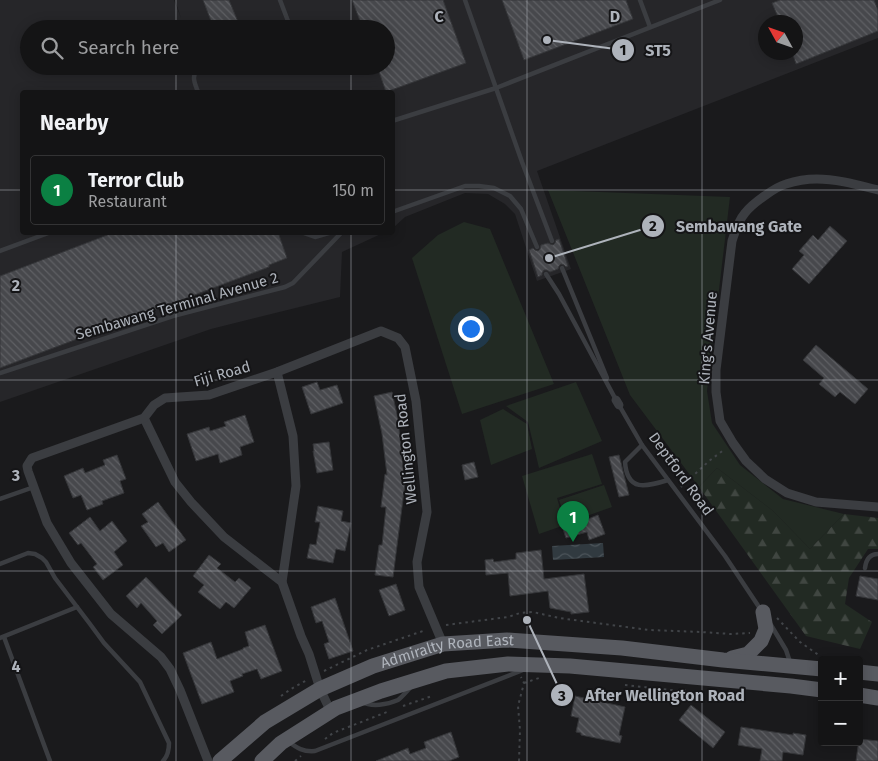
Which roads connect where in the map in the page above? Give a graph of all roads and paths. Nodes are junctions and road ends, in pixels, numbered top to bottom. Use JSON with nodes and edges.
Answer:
{"nodes":[{"id":1,"x":280,"y":0,"type":"edge"},
{"id":2,"x":464,"y":0,"type":"edge"},
{"id":3,"x":640,"y":0,"type":"edge"},
{"id":4,"x":720,"y":0,"type":"edge"},
{"id":5,"x":287,"y":20,"type":"edge"},
{"id":6,"x":650,"y":27,"type":"junction"},
{"id":7,"x":194,"y":75,"type":"edge"},
{"id":8,"x":496,"y":88,"type":"junction"},
{"id":9,"x":197,"y":90,"type":"edge"},
{"id":10,"x":395,"y":120,"type":"edge"},
{"id":11,"x":878,"y":190,"type":"edge"},
{"id":12,"x":395,"y":211,"type":"edge"},
{"id":13,"x":43,"y":235,"type":"edge"},
{"id":14,"x":309,"y":235,"type":"edge"},
{"id":15,"x":321,"y":235,"type":"edge"},
{"id":16,"x":339,"y":235,"type":"edge"},
{"id":17,"x":552,"y":241,"type":"dead end"},
{"id":18,"x":536,"y":247,"type":"dead end"},
{"id":19,"x":0,"y":251,"type":"edge"},
{"id":20,"x":562,"y":268,"type":"dead end"},
{"id":21,"x":546,"y":274,"type":"dead end"},
{"id":22,"x":398,"y":338,"type":"joint"},
{"id":23,"x":277,"y":372,"type":"junction"},
{"id":24,"x":0,"y":373,"type":"edge"},
{"id":25,"x":617,"y":403,"type":"junction"},
{"id":26,"x":144,"y":418,"type":"junction"},
{"id":27,"x":733,"y":444,"type":"junction"},
{"id":28,"x":642,"y":445,"type":"junction"},
{"id":29,"x":668,"y":480,"type":"junction"},
{"id":30,"x":34,"y":487,"type":"junction"},
{"id":31,"x":676,"y":491,"type":"junction"},
{"id":32,"x":0,"y":500,"type":"edge"},
{"id":33,"x":878,"y":507,"type":"edge"},
{"id":34,"x":878,"y":554,"type":"edge"},
{"id":35,"x":0,"y":564,"type":"edge"},
{"id":36,"x":865,"y":568,"type":"dead end"},
{"id":37,"x":282,"y":582,"type":"junction"},
{"id":38,"x":77,"y":607,"type":"junction"},
{"id":39,"x":763,"y":612,"type":"junction"},
{"id":40,"x":435,"y":627,"type":"junction"},
{"id":41,"x":753,"y":633,"type":"dead end"},
{"id":42,"x":2,"y":638,"type":"edge"},
{"id":43,"x":800,"y":642,"type":"dead end"},
{"id":44,"x":443,"y":644,"type":"junction"},
{"id":45,"x":819,"y":656,"type":"edge"},
{"id":46,"x":723,"y":660,"type":"junction"},
{"id":47,"x":818,"y":664,"type":"edge"},
{"id":48,"x":533,"y":666,"type":"junction"},
{"id":49,"x":792,"y":667,"type":"junction"},
{"id":50,"x":519,"y":671,"type":"junction"},
{"id":51,"x":863,"y":672,"type":"edge"},
{"id":52,"x":878,"y":674,"type":"edge"},
{"id":53,"x":790,"y":686,"type":"junction"},
{"id":54,"x":320,"y":688,"type":"junction"},
{"id":55,"x":818,"y":690,"type":"edge"},
{"id":56,"x":863,"y":696,"type":"edge"},
{"id":57,"x":878,"y":698,"type":"edge"},
{"id":58,"x":331,"y":712,"type":"junction"},
{"id":59,"x":286,"y":740,"type":"junction"},
{"id":60,"x":50,"y":761,"type":"edge"},
{"id":61,"x":163,"y":761,"type":"edge"},
{"id":62,"x":208,"y":761,"type":"edge"},
{"id":63,"x":220,"y":761,"type":"edge"},
{"id":64,"x":262,"y":761,"type":"edge"},
{"id":65,"x":519,"y":761,"type":"edge"}],
"edges":[{"from":1,"to":5,"type":"lane"},
{"from":2,"to":8,"type":"lane"},
{"from":3,"to":6,"type":"lane"},
{"from":4,"to":6,"type":"lane"},
{"from":6,"to":8,"type":"lane"},
{"from":7,"to":9,"type":"lane"},
{"from":8,"to":10,"type":"lane"},
{"from":8,"to":17,"type":"lane"},
{"from":11,"to":27,"type":"street","name":"King's Avenue"},
{"from":12,"to":18,"type":"lane"},
{"from":13,"to":19,"type":"lane"},
{"from":14,"to":15,"type":"lane"},
{"from":16,"to":24,"type":"lane","name":"Sembawang Terminal Avenue 2"},
{"from":20,"to":25,"type":"lane","name":"Deptford Road"},
{"from":21,"to":25,"type":"lane"},
{"from":22,"to":23,"type":"street","name":"Fiji Road"},
{"from":22,"to":40,"type":"street","name":"Wellington Road"},
{"from":23,"to":26,"type":"street","name":"Fiji Road"},
{"from":23,"to":37,"type":"street"},
{"from":25,"to":28,"type":"lane","name":"Deptford Road"},
{"from":26,"to":30,"type":"street","name":"Fiji Road"},
{"from":26,"to":37,"type":"street"},
{"from":27,"to":31,"type":"path"},
{"from":27,"to":33,"type":"street","name":"King's Avenue"},
{"from":28,"to":29,"type":"lane","name":"Deptford Road"},
{"from":28,"to":29,"type":"lane"},
{"from":29,"to":31,"type":"lane","name":"Deptford Road"},
{"from":30,"to":32,"type":"lane"},
{"from":30,"to":62,"type":"street"},
{"from":31,"to":39,"type":"lane","name":"Deptford Road"},
{"from":34,"to":36,"type":"lane"},
{"from":35,"to":38,"type":"lane"},
{"from":37,"to":54,"type":"street"},
{"from":38,"to":42,"type":"lane"},
{"from":38,"to":61,"type":"lane"},
{"from":39,"to":46,"type":"main road"},
{"from":39,"to":49,"type":"lane","name":"Deptford Road"},
{"from":40,"to":41,"type":"path"},
{"from":40,"to":44,"type":"street","name":"Wellington Road"},
{"from":42,"to":60,"type":"lane"},
{"from":43,"to":45,"type":"path"},
{"from":44,"to":46,"type":"main road","name":"Admiralty Road East"},
{"from":44,"to":54,"type":"main road","name":"Admiralty Road East"},
{"from":46,"to":49,"type":"main road","name":"Admiralty Road East"},
{"from":47,"to":49,"type":"main road","name":"Admiralty Road East"},
{"from":48,"to":50,"type":"lane"},
{"from":48,"to":53,"type":"main road","name":"Admiralty Road East"},
{"from":48,"to":58,"type":"main road","name":"Admiralty Road East"},
{"from":49,"to":53,"type":"lane","name":"Deptford Road"},
{"from":50,"to":59,"type":"lane"},
{"from":50,"to":65,"type":"path"},
{"from":51,"to":52,"type":"main road"},
{"from":53,"to":55,"type":"main road","name":"Admiralty Road East"},
{"from":54,"to":58,"type":"street"},
{"from":54,"to":63,"type":"main road","name":"Admiralty Road East"},
{"from":56,"to":57,"type":"main road"},
{"from":58,"to":59,"type":"main road","name":"Admiralty Road East"},
{"from":59,"to":64,"type":"main road","name":"Admiralty Road East"}]}
